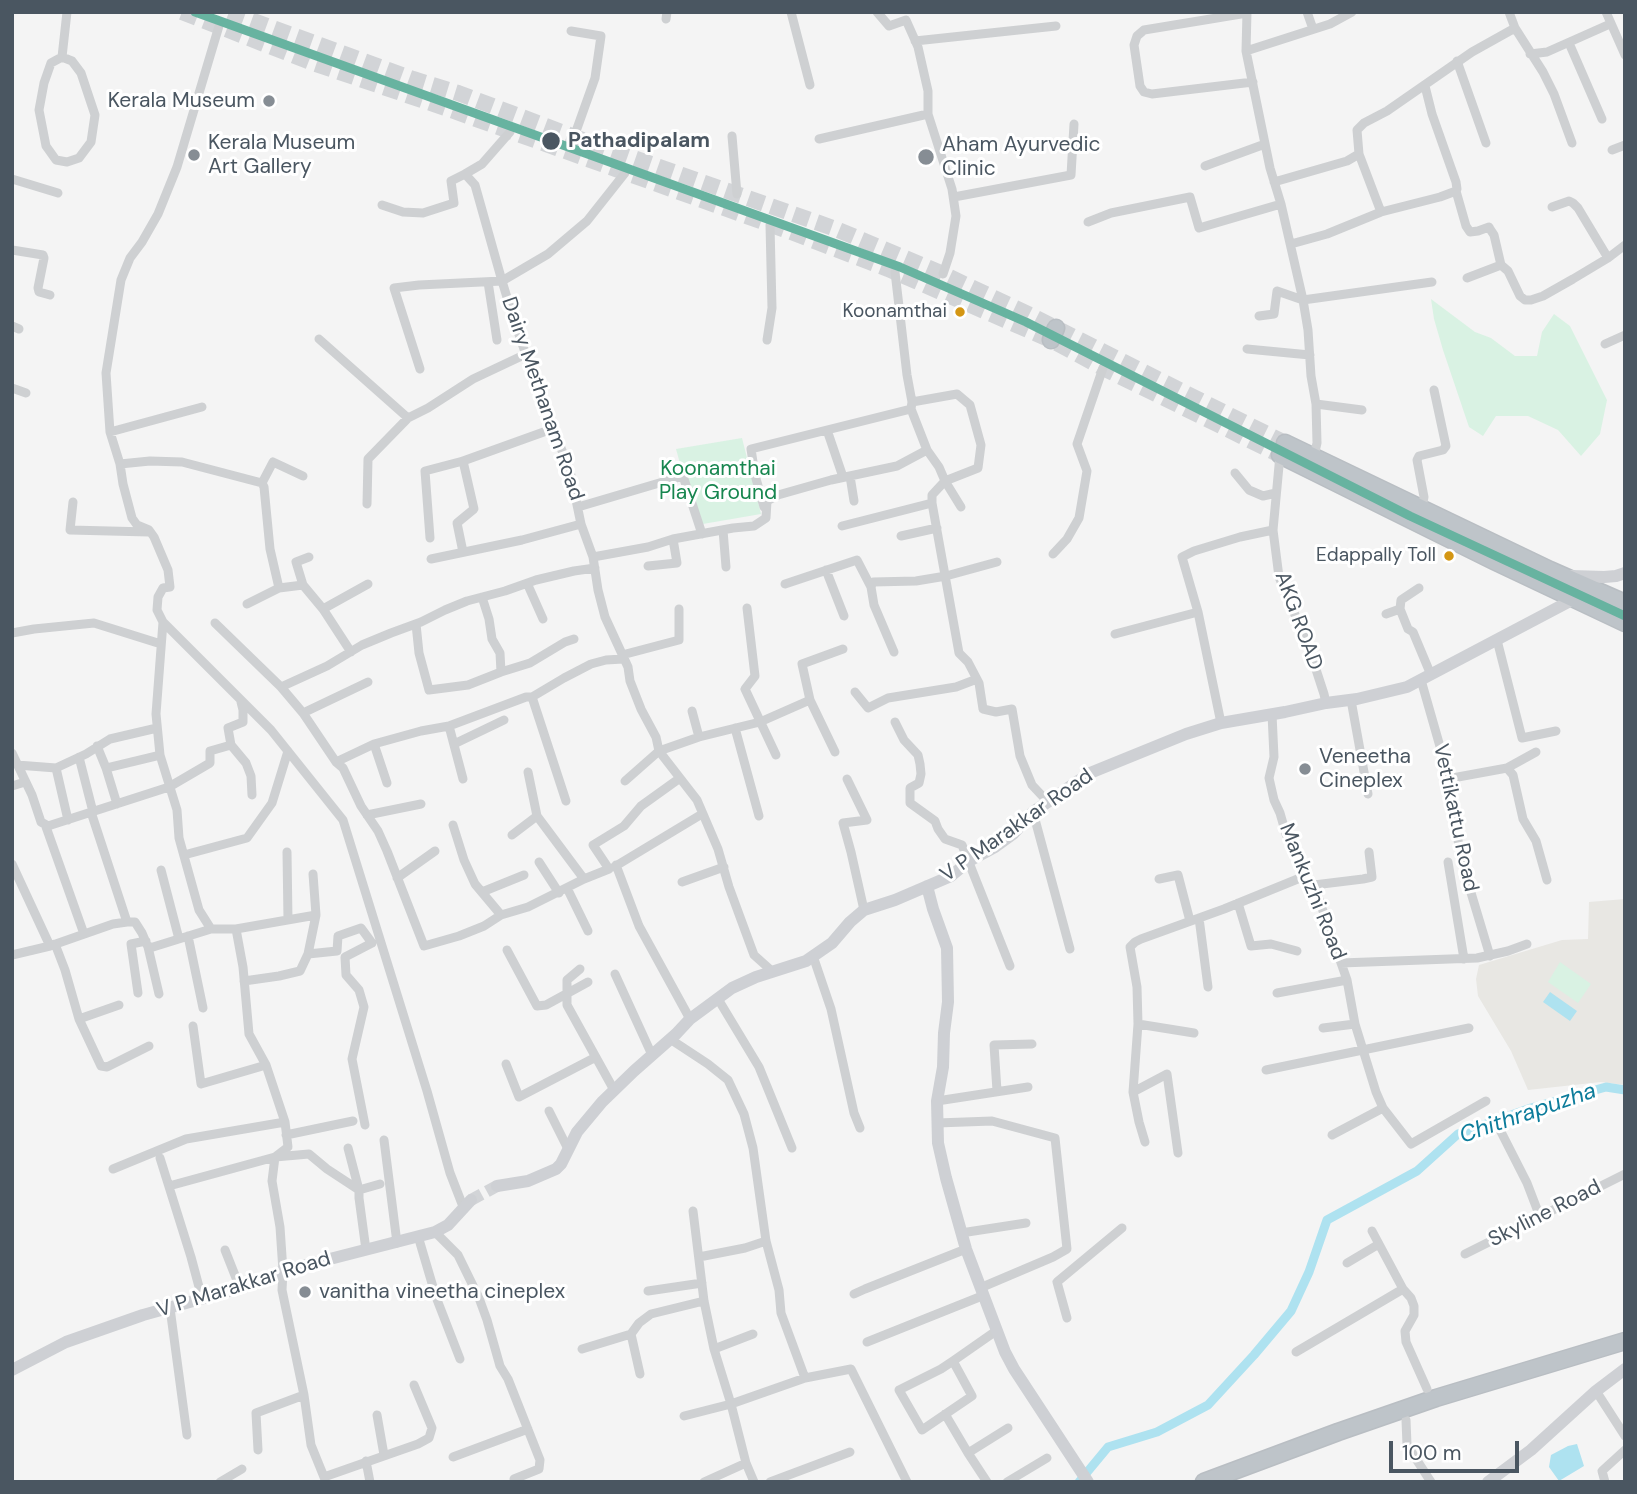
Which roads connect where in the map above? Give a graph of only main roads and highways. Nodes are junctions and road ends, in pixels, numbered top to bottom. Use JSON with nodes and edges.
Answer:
{"nodes":[{"id":1,"x":1625,"y":603,"type":"edge"},
{"id":2,"x":1625,"y":623,"type":"edge"},
{"id":3,"x":1625,"y":1341,"type":"edge"},
{"id":4,"x":1204,"y":1482,"type":"edge"}],
"edges":[{"from":1,"to":2,"type":"highway"},
{"from":3,"to":4,"type":"highway"}]}
